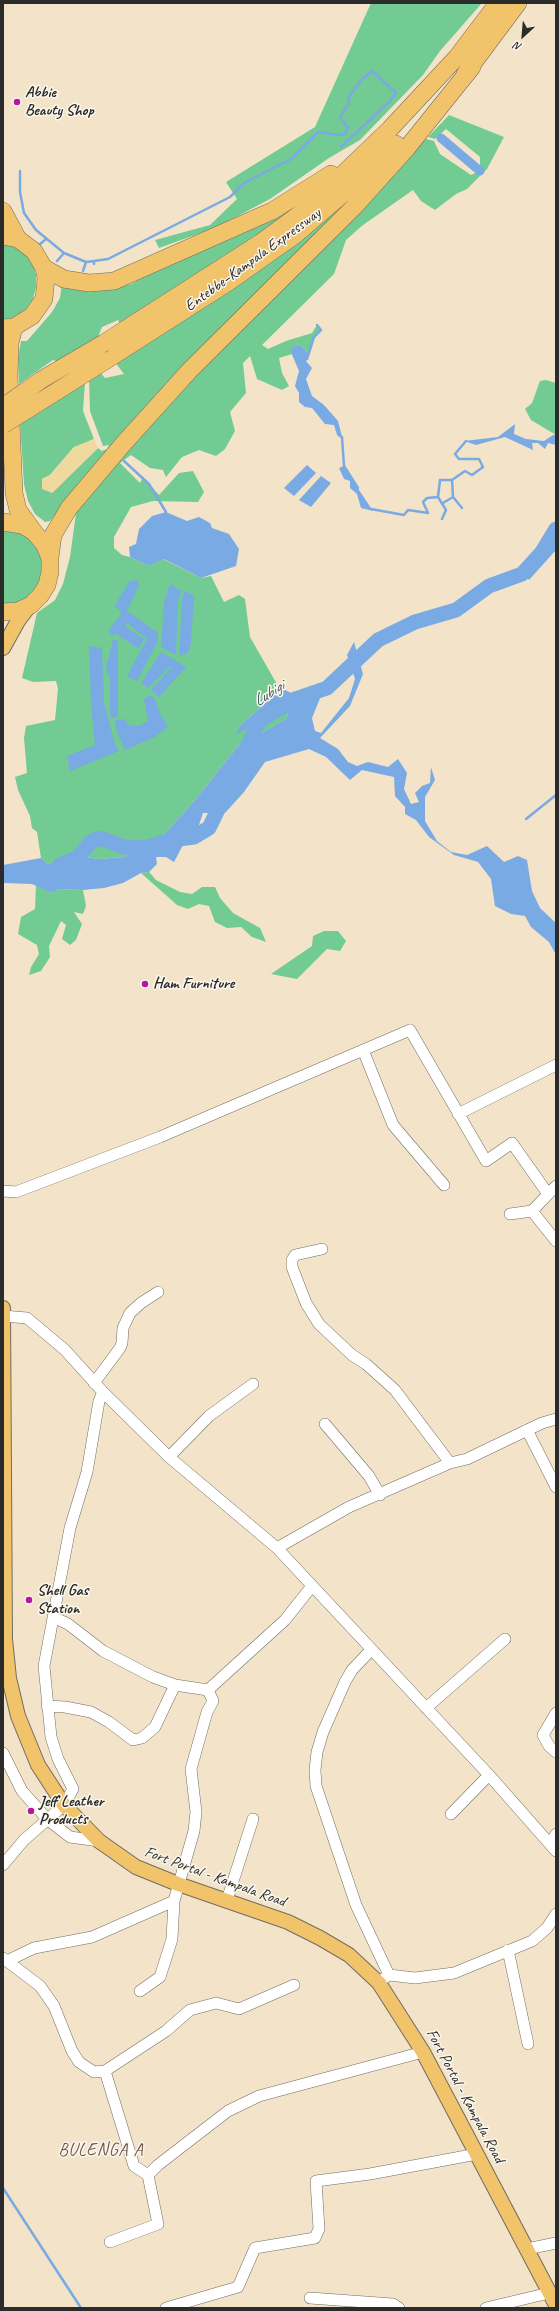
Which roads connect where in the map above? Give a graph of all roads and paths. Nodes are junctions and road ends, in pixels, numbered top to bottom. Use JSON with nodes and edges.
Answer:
{"nodes":[{"id":1,"x":498,"y":3,"type":"edge"},
{"id":2,"x":518,"y":3,"type":"edge"},
{"id":3,"x":472,"y":67,"type":"junction"},
{"id":4,"x":373,"y":144,"type":"junction"},
{"id":5,"x":3,"y":211,"type":"edge"},
{"id":6,"x":10,"y":238,"type":"edge"},
{"id":7,"x":44,"y":268,"type":"junction"},
{"id":8,"x":8,"y":328,"type":"edge"},
{"id":9,"x":3,"y":407,"type":"edge"},
{"id":10,"x":3,"y":425,"type":"edge"},
{"id":11,"x":3,"y":522,"type":"edge"},
{"id":12,"x":34,"y":532,"type":"junction"},
{"id":13,"x":50,"y":558,"type":"junction"},
{"id":14,"x":31,"y":605,"type":"junction"},
{"id":15,"x":3,"y":612,"type":"edge"},
{"id":16,"x":3,"y":648,"type":"edge"},
{"id":17,"x":363,"y":1050,"type":"junction"},
{"id":18,"x":556,"y":1065,"type":"edge"},
{"id":19,"x":458,"y":1114,"type":"junction"},
{"id":20,"x":444,"y":1185,"type":"dead end"},
{"id":21,"x":552,"y":1190,"type":"edge"},
{"id":22,"x":3,"y":1191,"type":"edge"},
{"id":23,"x":532,"y":1211,"type":"junction"},
{"id":24,"x":510,"y":1214,"type":"dead end"},
{"id":25,"x":556,"y":1241,"type":"edge"},
{"id":26,"x":322,"y":1249,"type":"dead end"},
{"id":27,"x":158,"y":1292,"type":"dead end"},
{"id":28,"x":3,"y":1308,"type":"edge"},
{"id":29,"x":3,"y":1316,"type":"edge"},
{"id":30,"x":94,"y":1383,"type":"junction"},
{"id":31,"x":253,"y":1384,"type":"dead end"},
{"id":32,"x":103,"y":1392,"type":"junction"},
{"id":33,"x":556,"y":1419,"type":"edge"},
{"id":34,"x":325,"y":1424,"type":"dead end"},
{"id":35,"x":527,"y":1430,"type":"junction"},
{"id":36,"x":169,"y":1457,"type":"junction"},
{"id":37,"x":450,"y":1463,"type":"junction"},
{"id":38,"x":556,"y":1487,"type":"edge"},
{"id":39,"x":380,"y":1495,"type":"junction"},
{"id":40,"x":277,"y":1548,"type":"junction"},
{"id":41,"x":4,"y":1582,"type":"edge"},
{"id":42,"x":312,"y":1586,"type":"junction"},
{"id":43,"x":53,"y":1617,"type":"junction"},
{"id":44,"x":4,"y":1639,"type":"edge"},
{"id":45,"x":504,"y":1639,"type":"dead end"},
{"id":46,"x":371,"y":1650,"type":"junction"},
{"id":47,"x":175,"y":1685,"type":"junction"},
{"id":48,"x":208,"y":1690,"type":"junction"},
{"id":49,"x":47,"y":1706,"type":"junction"},
{"id":50,"x":426,"y":1708,"type":"junction"},
{"id":51,"x":556,"y":1713,"type":"edge"},
{"id":52,"x":556,"y":1752,"type":"edge"},
{"id":53,"x":3,"y":1753,"type":"edge"},
{"id":54,"x":489,"y":1775,"type":"junction"},
{"id":55,"x":64,"y":1805,"type":"junction"},
{"id":56,"x":451,"y":1814,"type":"dead end"},
{"id":57,"x":253,"y":1819,"type":"dead end"},
{"id":58,"x":48,"y":1820,"type":"junction"},
{"id":59,"x":556,"y":1834,"type":"edge"},
{"id":60,"x":99,"y":1841,"type":"junction"},
{"id":61,"x":553,"y":1847,"type":"edge"},
{"id":62,"x":3,"y":1864,"type":"edge"},
{"id":63,"x":178,"y":1884,"type":"junction"},
{"id":64,"x":174,"y":1900,"type":"junction"},
{"id":65,"x":227,"y":1900,"type":"junction"},
{"id":66,"x":556,"y":1914,"type":"edge"},
{"id":67,"x":508,"y":1950,"type":"junction"},
{"id":68,"x":5,"y":1959,"type":"edge"},
{"id":69,"x":384,"y":1979,"type":"junction"},
{"id":70,"x":294,"y":1985,"type":"dead end"},
{"id":71,"x":140,"y":1991,"type":"dead end"},
{"id":72,"x":528,"y":2044,"type":"dead end"},
{"id":73,"x":423,"y":2052,"type":"junction"},
{"id":74,"x":105,"y":2071,"type":"junction"},
{"id":75,"x":477,"y":2154,"type":"junction"},
{"id":76,"x":148,"y":2175,"type":"junction"},
{"id":77,"x":110,"y":2242,"type":"dead end"},
{"id":78,"x":556,"y":2243,"type":"edge"},
{"id":79,"x":527,"y":2249,"type":"junction"},
{"id":80,"x":549,"y":2292,"type":"junction"},
{"id":81,"x":310,"y":2298,"type":"dead end"},
{"id":82,"x":556,"y":2305,"type":"edge"},
{"id":83,"x":166,"y":2308,"type":"edge"},
{"id":84,"x":399,"y":2308,"type":"edge"},
{"id":85,"x":486,"y":2308,"type":"edge"}],
"edges":[{"from":1,"to":4,"type":"highway","name":"Entebbe–Kampala Expressway"},
{"from":2,"to":3,"type":"highway","name":"Entebbe–Kampala Expressway"},
{"from":3,"to":10,"type":"highway","name":"Entebbe–Kampala Expressway","bridge":true},
{"from":3,"to":13,"type":"highway"},
{"from":4,"to":7,"type":"highway"},
{"from":4,"to":9,"type":"highway","name":"Entebbe–Kampala Expressway","bridge":true},
{"from":5,"to":6,"type":"highway"},
{"from":6,"to":7,"type":"highway"},
{"from":7,"to":8,"type":"highway"},
{"from":8,"to":12,"type":"highway"},
{"from":11,"to":12,"type":"highway"},
{"from":12,"to":13,"type":"highway"},
{"from":13,"to":14,"type":"highway"},
{"from":14,"to":15,"type":"highway"},
{"from":14,"to":16,"type":"main road"},
{"from":17,"to":19,"type":"street"},
{"from":17,"to":20,"type":"street"},
{"from":17,"to":22,"type":"street"},
{"from":18,"to":19,"type":"street"},
{"from":19,"to":21,"type":"street"},
{"from":21,"to":23,"type":"street"},
{"from":23,"to":24,"type":"street"},
{"from":23,"to":25,"type":"street"},
{"from":26,"to":37,"type":"street"},
{"from":27,"to":30,"type":"street"},
{"from":28,"to":29,"type":"main road","name":"Fort Portal - Kampala Road"},
{"from":29,"to":30,"type":"street"},
{"from":29,"to":41,"type":"main road","name":"Fort Portal - Kampala Road"},
{"from":30,"to":32,"type":"street"},
{"from":31,"to":36,"type":"street"},
{"from":32,"to":36,"type":"street"},
{"from":32,"to":43,"type":"street"},
{"from":33,"to":35,"type":"street"},
{"from":34,"to":39,"type":"street"},
{"from":35,"to":37,"type":"street"},
{"from":35,"to":38,"type":"street"},
{"from":36,"to":40,"type":"street"},
{"from":37,"to":39,"type":"street"},
{"from":39,"to":40,"type":"street"},
{"from":40,"to":42,"type":"street"},
{"from":41,"to":44,"type":"main road","name":"Fort Portal - Kampala Road"},
{"from":42,"to":46,"type":"street"},
{"from":42,"to":48,"type":"street"},
{"from":43,"to":47,"type":"street"},
{"from":43,"to":49,"type":"street"},
{"from":44,"to":55,"type":"main road","name":"Fort Portal - Kampala Road"},
{"from":45,"to":50,"type":"street"},
{"from":46,"to":50,"type":"street"},
{"from":46,"to":69,"type":"street"},
{"from":47,"to":48,"type":"street"},
{"from":47,"to":49,"type":"street"},
{"from":48,"to":63,"type":"street"},
{"from":49,"to":55,"type":"street"},
{"from":50,"to":54,"type":"street"},
{"from":51,"to":52,"type":"street"},
{"from":53,"to":58,"type":"street"},
{"from":54,"to":56,"type":"street"},
{"from":54,"to":61,"type":"street"},
{"from":55,"to":58,"type":"street"},
{"from":55,"to":60,"type":"main road","name":"Fort Portal - Kampala Road"},
{"from":57,"to":65,"type":"street"},
{"from":58,"to":60,"type":"street"},
{"from":58,"to":62,"type":"street"},
{"from":59,"to":61,"type":"street"},
{"from":60,"to":63,"type":"main road","name":"Fort Portal - Kampala Road"},
{"from":63,"to":64,"type":"street"},
{"from":63,"to":65,"type":"main road","name":"Fort Portal - Kampala Road"},
{"from":64,"to":68,"type":"street"},
{"from":64,"to":71,"type":"street"},
{"from":65,"to":69,"type":"main road","name":"Fort Portal - Kampala Road"},
{"from":66,"to":67,"type":"street"},
{"from":67,"to":69,"type":"street"},
{"from":67,"to":72,"type":"street"},
{"from":68,"to":74,"type":"street"},
{"from":69,"to":73,"type":"main road","name":"Fort Portal - Kampala Road"},
{"from":70,"to":74,"type":"street"},
{"from":73,"to":75,"type":"main road","name":"Fort Portal - Kampala Road"},
{"from":73,"to":76,"type":"street"},
{"from":74,"to":76,"type":"street"},
{"from":75,"to":79,"type":"main road","name":"Fort Portal - Kampala Road"},
{"from":75,"to":83,"type":"street"},
{"from":76,"to":77,"type":"street"},
{"from":78,"to":79,"type":"street"},
{"from":79,"to":80,"type":"main road","name":"Fort Portal - Kampala Road"},
{"from":80,"to":82,"type":"main road","name":"Fort Portal - Kampala Road"},
{"from":80,"to":85,"type":"street"},
{"from":81,"to":84,"type":"street"}]}
